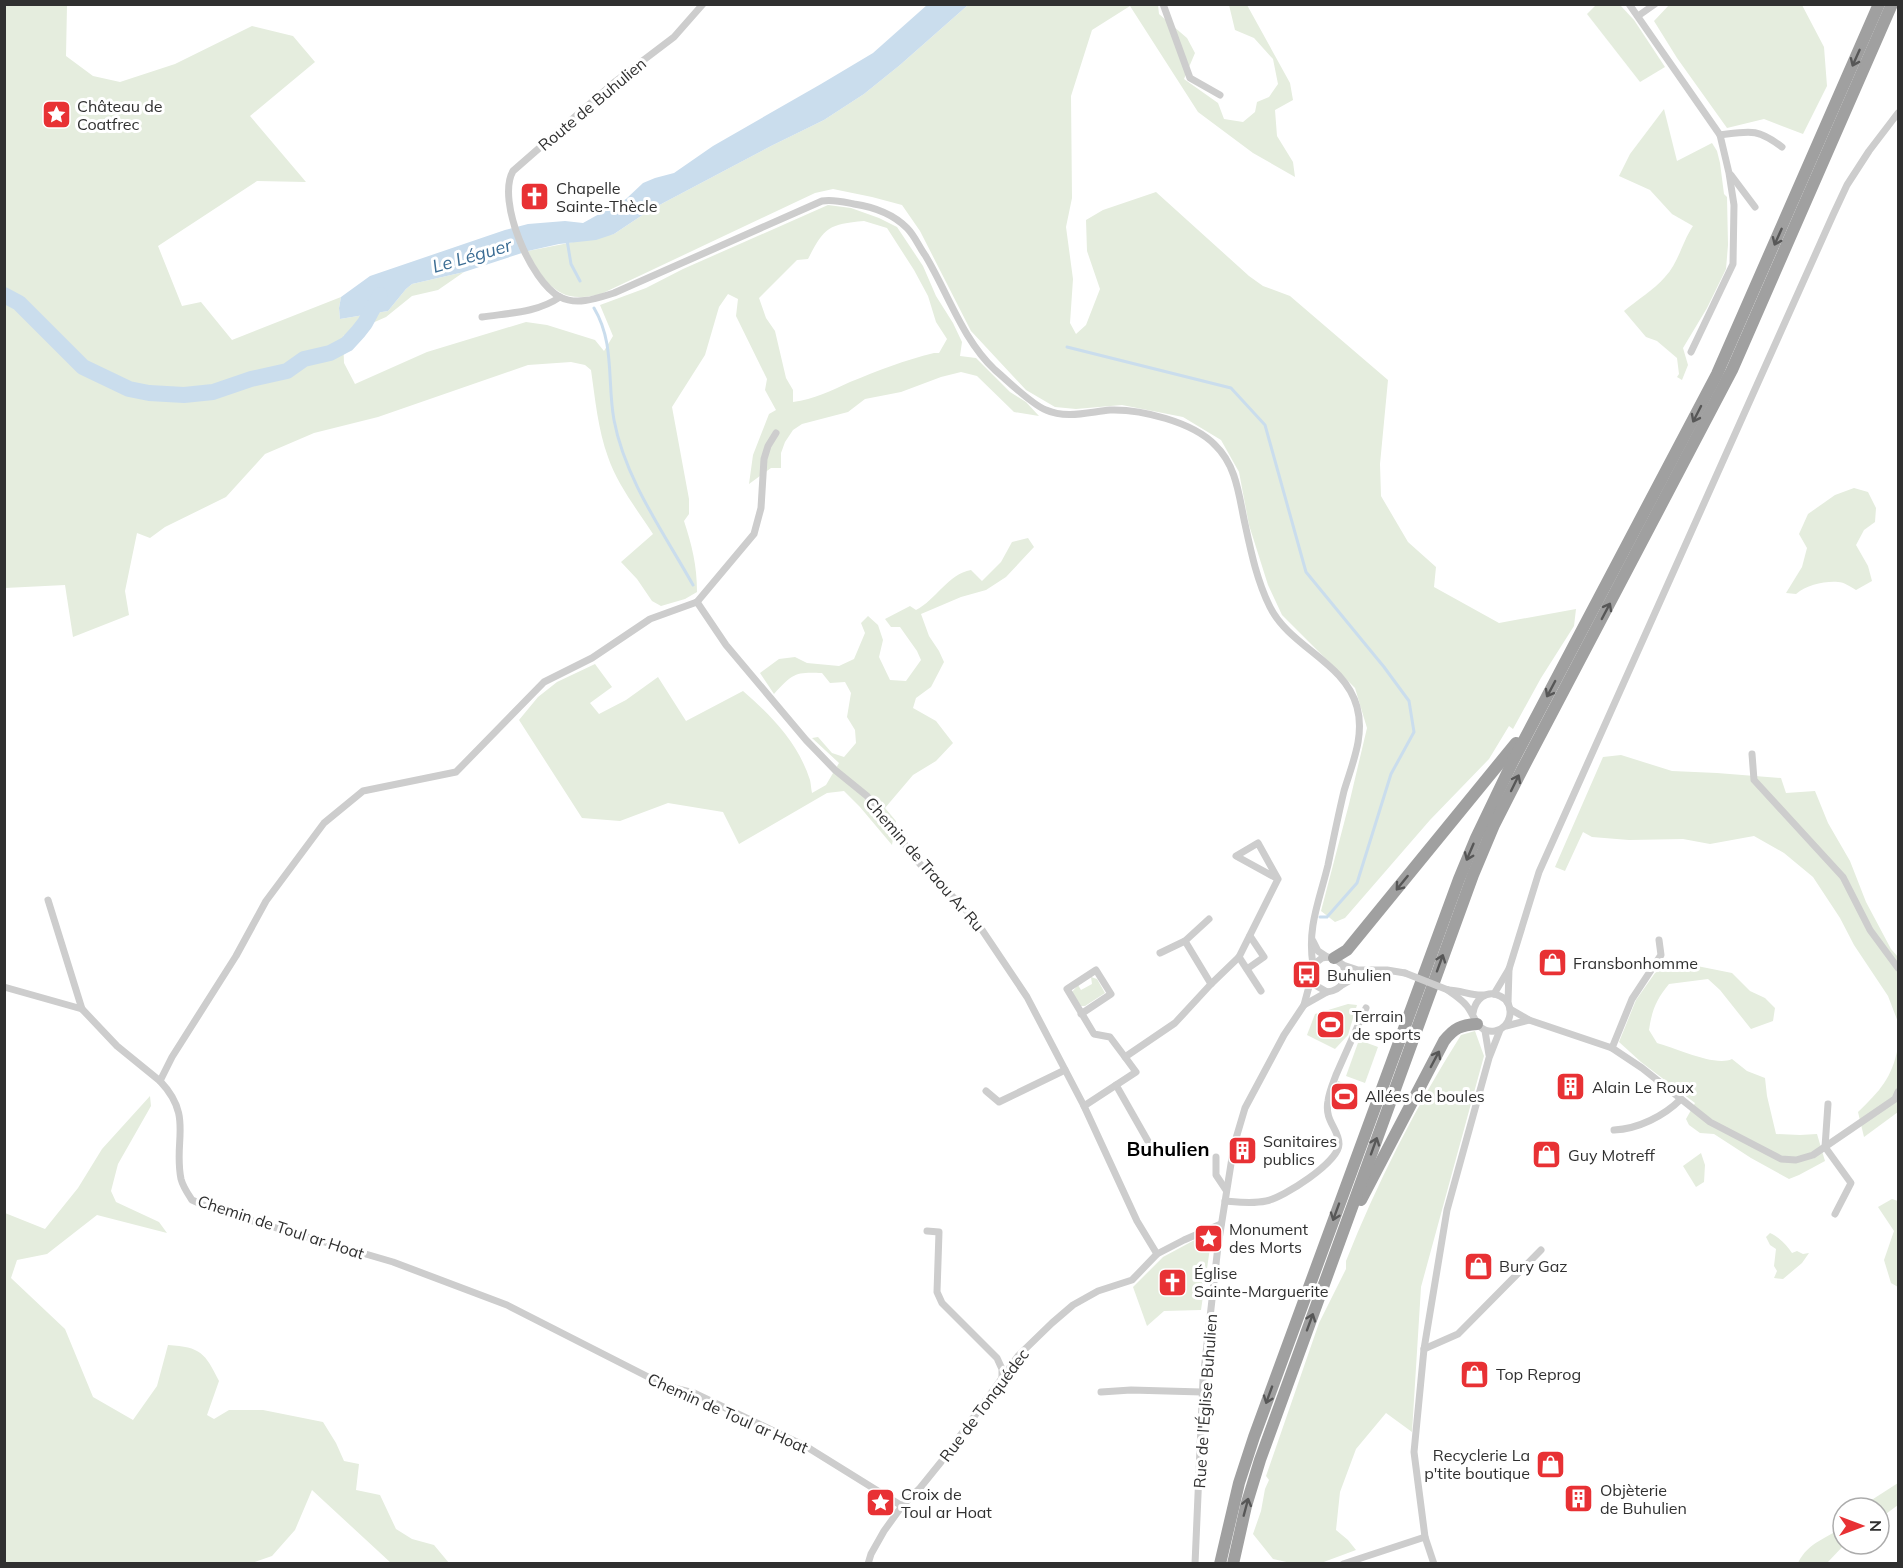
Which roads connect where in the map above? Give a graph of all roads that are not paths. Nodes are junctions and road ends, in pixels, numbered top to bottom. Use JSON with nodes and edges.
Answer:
{"nodes":[{"id":1,"x":703,"y":4,"type":"edge"},
{"id":2,"x":1163,"y":4,"type":"edge"},
{"id":3,"x":1629,"y":4,"type":"edge"},
{"id":4,"x":1655,"y":4,"type":"edge"},
{"id":5,"x":1879,"y":4,"type":"edge"},
{"id":6,"x":1892,"y":4,"type":"edge"},
{"id":7,"x":1638,"y":16,"type":"junction"},
{"id":8,"x":1220,"y":94,"type":"dead end"},
{"id":9,"x":1899,"y":113,"type":"edge"},
{"id":10,"x":1720,"y":135,"type":"junction"},
{"id":11,"x":1782,"y":147,"type":"dead end"},
{"id":12,"x":1729,"y":173,"type":"junction"},
{"id":13,"x":1755,"y":207,"type":"dead end"},
{"id":14,"x":560,"y":297,"type":"junction"},
{"id":15,"x":482,"y":317,"type":"dead end"},
{"id":16,"x":1691,"y":352,"type":"dead end"},
{"id":17,"x":776,"y":433,"type":"dead end"},
{"id":18,"x":697,"y":602,"type":"junction"},
{"id":19,"x":1532,"y":724,"type":"junction"},
{"id":20,"x":1752,"y":754,"type":"dead end"},
{"id":21,"x":1278,"y":879,"type":"junction"},
{"id":22,"x":48,"y":900,"type":"dead end"},
{"id":23,"x":1209,"y":919,"type":"dead end"},
{"id":24,"x":1250,"y":936,"type":"junction"},
{"id":25,"x":1311,"y":939,"type":"junction"},
{"id":26,"x":1185,"y":940,"type":"junction"},
{"id":27,"x":1659,"y":940,"type":"dead end"},
{"id":28,"x":1160,"y":953,"type":"dead end"},
{"id":29,"x":1239,"y":957,"type":"junction"},
{"id":30,"x":1335,"y":960,"type":"junction"},
{"id":31,"x":1313,"y":965,"type":"junction"},
{"id":32,"x":1899,"y":968,"type":"edge"},
{"id":33,"x":1247,"y":969,"type":"junction"},
{"id":34,"x":1509,"y":969,"type":"junction"},
{"id":35,"x":1366,"y":971,"type":"junction"},
{"id":36,"x":1311,"y":976,"type":"junction"},
{"id":37,"x":1211,"y":984,"type":"junction"},
{"id":38,"x":1342,"y":985,"type":"junction"},
{"id":39,"x":4,"y":987,"type":"edge"},
{"id":40,"x":1448,"y":990,"type":"junction"},
{"id":41,"x":1261,"y":992,"type":"dead end"},
{"id":42,"x":1327,"y":992,"type":"junction"},
{"id":43,"x":1491,"y":994,"type":"junction"},
{"id":44,"x":1304,"y":1005,"type":"junction"},
{"id":45,"x":1509,"y":1006,"type":"junction"},
{"id":46,"x":1366,"y":1008,"type":"dead end"},
{"id":47,"x":82,"y":1009,"type":"junction"},
{"id":48,"x":1081,"y":1014,"type":"junction"},
{"id":49,"x":1529,"y":1020,"type":"junction"},
{"id":50,"x":1478,"y":1022,"type":"junction"},
{"id":51,"x":1503,"y":1028,"type":"junction"},
{"id":52,"x":1612,"y":1048,"type":"junction"},
{"id":53,"x":1125,"y":1057,"type":"junction"},
{"id":54,"x":1489,"y":1058,"type":"junction"},
{"id":55,"x":1065,"y":1070,"type":"junction"},
{"id":56,"x":160,"y":1081,"type":"junction"},
{"id":57,"x":1116,"y":1084,"type":"junction"},
{"id":58,"x":986,"y":1091,"type":"dead end"},
{"id":59,"x":1899,"y":1092,"type":"edge"},
{"id":60,"x":1681,"y":1099,"type":"junction"},
{"id":61,"x":1828,"y":1104,"type":"dead end"},
{"id":62,"x":1084,"y":1106,"type":"junction"},
{"id":63,"x":1614,"y":1130,"type":"dead end"},
{"id":64,"x":1149,"y":1143,"type":"dead end"},
{"id":65,"x":1825,"y":1148,"type":"junction"},
{"id":66,"x":1216,"y":1157,"type":"dead end"},
{"id":67,"x":1226,"y":1190,"type":"junction"},
{"id":68,"x":1225,"y":1201,"type":"junction"},
{"id":69,"x":1835,"y":1214,"type":"dead end"},
{"id":70,"x":1221,"y":1224,"type":"junction"},
{"id":71,"x":927,"y":1231,"type":"dead end"},
{"id":72,"x":1340,"y":1241,"type":"junction"},
{"id":73,"x":1541,"y":1250,"type":"dead end"},
{"id":74,"x":1157,"y":1254,"type":"junction"},
{"id":75,"x":1424,"y":1349,"type":"junction"},
{"id":76,"x":1001,"y":1380,"type":"junction"},
{"id":77,"x":1101,"y":1392,"type":"dead end"},
{"id":78,"x":1202,"y":1392,"type":"junction"},
{"id":79,"x":902,"y":1506,"type":"junction"},
{"id":80,"x":1425,"y":1537,"type":"junction"},
{"id":81,"x":868,"y":1563,"type":"edge"},
{"id":82,"x":1195,"y":1563,"type":"edge"},
{"id":83,"x":1220,"y":1563,"type":"edge"},
{"id":84,"x":1233,"y":1563,"type":"edge"},
{"id":85,"x":1343,"y":1563,"type":"edge"},
{"id":86,"x":1434,"y":1563,"type":"edge"}],
"edges":[{"from":1,"to":14,"type":"street","name":"Route de Buhulien"},
{"from":2,"to":8,"type":"street"},
{"from":3,"to":7,"type":"street"},
{"from":4,"to":7,"type":"street"},
{"from":5,"to":19,"type":"highway","one_way":true},
{"from":72,"to":6,"type":"highway","one_way":true},
{"from":7,"to":10,"type":"street"},
{"from":9,"to":34,"type":"street"},
{"from":10,"to":11,"type":"street"},
{"from":10,"to":12,"type":"street"},
{"from":12,"to":13,"type":"street"},
{"from":12,"to":16,"type":"street"},
{"from":14,"to":15,"type":"street"},
{"from":14,"to":25,"type":"street"},
{"from":17,"to":18,"type":"street"},
{"from":18,"to":55,"type":"street","name":"Chemin de Traou Ar Ru"},
{"from":18,"to":56,"type":"street"},
{"from":19,"to":30,"type":"highway","one_way":true},
{"from":19,"to":83,"type":"highway","one_way":true},
{"from":20,"to":32,"type":"street"},
{"from":21,"to":21,"type":"street"},
{"from":21,"to":24,"type":"street"},
{"from":22,"to":47,"type":"street"},
{"from":23,"to":26,"type":"street"},
{"from":24,"to":29,"type":"street"},
{"from":24,"to":33,"type":"street"},
{"from":25,"to":30,"type":"street"},
{"from":25,"to":31,"type":"street"},
{"from":26,"to":28,"type":"street"},
{"from":26,"to":37,"type":"street"},
{"from":27,"to":52,"type":"street"},
{"from":29,"to":33,"type":"street"},
{"from":29,"to":37,"type":"street"},
{"from":30,"to":31,"type":"street"},
{"from":30,"to":35,"type":"street"},
{"from":30,"to":38,"type":"street"},
{"from":31,"to":36,"type":"street"},
{"from":33,"to":41,"type":"street"},
{"from":34,"to":43,"type":"street"},
{"from":34,"to":45,"type":"street"},
{"from":35,"to":38,"type":"street"},
{"from":35,"to":40,"type":"street","bridge":true},
{"from":36,"to":42,"type":"street"},
{"from":36,"to":44,"type":"street","name":"Rue de l'Église Buhulien"},
{"from":37,"to":53,"type":"street"},
{"from":38,"to":42,"type":"street"},
{"from":39,"to":47,"type":"street"},
{"from":40,"to":43,"type":"street"},
{"from":40,"to":50,"type":"street"},
{"from":42,"to":44,"type":"street","name":"Rue de l'Église Buhulien"},
{"from":43,"to":45,"type":"street"},
{"from":43,"to":50,"type":"street"},
{"from":44,"to":67,"type":"street","name":"Rue de l'Église Buhulien"},
{"from":45,"to":49,"type":"street"},
{"from":45,"to":51,"type":"street"},
{"from":46,"to":68,"type":"street"},
{"from":47,"to":56,"type":"street","name":"Chemin de Toul ar Hoat"},
{"from":48,"to":48,"type":"street"},
{"from":48,"to":53,"type":"street"},
{"from":49,"to":51,"type":"street"},
{"from":49,"to":52,"type":"street"},
{"from":50,"to":51,"type":"street"},
{"from":50,"to":54,"type":"street"},
{"from":72,"to":50,"type":"highway","one_way":true},
{"from":51,"to":54,"type":"street"},
{"from":52,"to":60,"type":"street"},
{"from":53,"to":57,"type":"street"},
{"from":54,"to":75,"type":"street"},
{"from":55,"to":58,"type":"street"},
{"from":55,"to":62,"type":"street","name":"Chemin de Traou Ar Ru"},
{"from":56,"to":79,"type":"street","name":"Chemin de Toul ar Hoat"},
{"from":57,"to":62,"type":"street"},
{"from":57,"to":64,"type":"street"},
{"from":59,"to":65,"type":"street"},
{"from":60,"to":63,"type":"street"},
{"from":60,"to":65,"type":"street"},
{"from":61,"to":65,"type":"street"},
{"from":62,"to":74,"type":"street","name":"Chemin de Traou Ar Ru"},
{"from":65,"to":69,"type":"street"},
{"from":66,"to":67,"type":"street"},
{"from":67,"to":68,"type":"street","name":"Rue de l'Église Buhulien"},
{"from":68,"to":70,"type":"street","name":"Rue de l'Église Buhulien"},
{"from":70,"to":74,"type":"street","name":"Rue de Tonquédec"},
{"from":70,"to":78,"type":"street","name":"Rue de l'Église Buhulien"},
{"from":71,"to":76,"type":"street"},
{"from":84,"to":72,"type":"highway","one_way":true},
{"from":73,"to":75,"type":"street"},
{"from":74,"to":76,"type":"street","name":"Rue de Tonquédec"},
{"from":75,"to":80,"type":"street"},
{"from":76,"to":79,"type":"street","name":"Rue de Tonquédec"},
{"from":77,"to":78,"type":"street"},
{"from":78,"to":82,"type":"street","name":"Rue de l'Église Buhulien"},
{"from":79,"to":81,"type":"street","name":"Rue de Tonquédec"},
{"from":80,"to":85,"type":"street"},
{"from":80,"to":86,"type":"street"}]}
